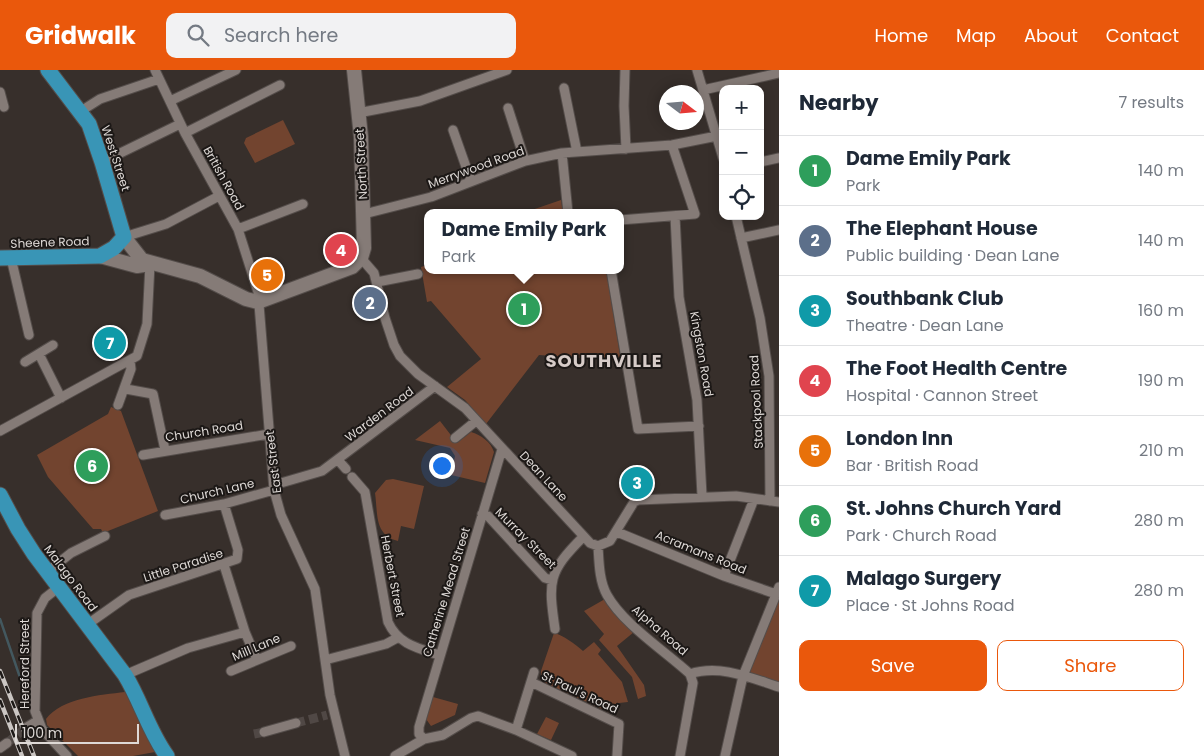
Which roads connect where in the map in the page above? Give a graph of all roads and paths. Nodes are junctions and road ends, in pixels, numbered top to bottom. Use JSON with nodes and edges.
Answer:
{"nodes":[{"id":1,"x":48,"y":70,"type":"edge"},
{"id":2,"x":236,"y":70,"type":"edge"},
{"id":3,"x":354,"y":70,"type":"edge"},
{"id":4,"x":506,"y":70,"type":"edge"},
{"id":5,"x":625,"y":70,"type":"edge"},
{"id":6,"x":698,"y":70,"type":"edge"},
{"id":7,"x":779,"y":73,"type":"edge"},
{"id":8,"x":157,"y":74,"type":"edge"},
{"id":9,"x":280,"y":85,"type":"dead end"},
{"id":10,"x":702,"y":85,"type":"edge"},
{"id":11,"x":564,"y":88,"type":"dead end"},
{"id":12,"x":704,"y":90,"type":"edge"},
{"id":13,"x":0,"y":92,"type":"edge"},
{"id":14,"x":704,"y":93,"type":"edge"},
{"id":15,"x":170,"y":101,"type":"junction"},
{"id":16,"x":4,"y":107,"type":"dead end"},
{"id":17,"x":508,"y":108,"type":"dead end"},
{"id":18,"x":81,"y":111,"type":"junction"},
{"id":19,"x":358,"y":113,"type":"junction"},
{"id":20,"x":182,"y":128,"type":"junction"},
{"id":21,"x":453,"y":130,"type":"dead end"},
{"id":22,"x":717,"y":136,"type":"junction"},
{"id":23,"x":719,"y":143,"type":"edge"},
{"id":24,"x":672,"y":145,"type":"junction"},
{"id":25,"x":626,"y":149,"type":"junction"},
{"id":26,"x":577,"y":152,"type":"junction"},
{"id":27,"x":562,"y":153,"type":"junction"},
{"id":28,"x":779,"y":158,"type":"edge"},
{"id":29,"x":525,"y":161,"type":"junction"},
{"id":30,"x":764,"y":161,"type":"edge"},
{"id":31,"x":102,"y":162,"type":"junction"},
{"id":32,"x":471,"y":181,"type":"junction"},
{"id":33,"x":219,"y":196,"type":"junction"},
{"id":34,"x":303,"y":204,"type":"dead end"},
{"id":35,"x":568,"y":209,"type":"edge"},
{"id":36,"x":364,"y":214,"type":"junction"},
{"id":37,"x":675,"y":216,"type":"junction"},
{"id":38,"x":624,"y":220,"type":"edge"},
{"id":39,"x":737,"y":220,"type":"edge"},
{"id":40,"x":238,"y":229,"type":"junction"},
{"id":41,"x":779,"y":230,"type":"edge"},
{"id":42,"x":124,"y":237,"type":"junction"},
{"id":43,"x":741,"y":238,"type":"junction"},
{"id":44,"x":100,"y":256,"type":"junction"},
{"id":45,"x":5,"y":258,"type":"edge"},
{"id":46,"x":361,"y":258,"type":"junction"},
{"id":47,"x":144,"y":260,"type":"junction"},
{"id":48,"x":418,"y":274,"type":"dead end"},
{"id":49,"x":612,"y":274,"type":"edge"},
{"id":50,"x":377,"y":282,"type":"junction"},
{"id":51,"x":258,"y":302,"type":"junction"},
{"id":52,"x":29,"y":335,"type":"dead end"},
{"id":53,"x":52,"y":345,"type":"dead end"},
{"id":54,"x":39,"y":354,"type":"junction"},
{"id":55,"x":130,"y":360,"type":"junction"},
{"id":56,"x":25,"y":362,"type":"dead end"},
{"id":57,"x":435,"y":386,"type":"junction"},
{"id":58,"x":126,"y":389,"type":"junction"},
{"id":59,"x":61,"y":398,"type":"junction"},
{"id":60,"x":118,"y":405,"type":"dead end"},
{"id":61,"x":476,"y":421,"type":"junction"},
{"id":62,"x":699,"y":426,"type":"junction"},
{"id":63,"x":0,"y":431,"type":"edge"},
{"id":64,"x":269,"y":434,"type":"junction"},
{"id":65,"x":455,"y":438,"type":"dead end"},
{"id":66,"x":502,"y":449,"type":"junction"},
{"id":67,"x":165,"y":450,"type":"junction"},
{"id":68,"x":143,"y":454,"type":"dead end"},
{"id":69,"x":775,"y":454,"type":"edge"},
{"id":70,"x":338,"y":460,"type":"junction"},
{"id":71,"x":346,"y":468,"type":"dead end"},
{"id":72,"x":352,"y":477,"type":"dead end"},
{"id":73,"x":274,"y":488,"type":"junction"},
{"id":74,"x":0,"y":495,"type":"edge"},
{"id":75,"x":702,"y":496,"type":"junction"},
{"id":76,"x":754,"y":499,"type":"junction"},
{"id":77,"x":774,"y":501,"type":"edge"},
{"id":78,"x":224,"y":504,"type":"junction"},
{"id":79,"x":482,"y":514,"type":"junction"},
{"id":80,"x":166,"y":515,"type":"dead end"},
{"id":81,"x":617,"y":532,"type":"junction"},
{"id":82,"x":105,"y":536,"type":"dead end"},
{"id":83,"x":583,"y":537,"type":"junction"},
{"id":84,"x":598,"y":546,"type":"junction"},
{"id":85,"x":224,"y":565,"type":"junction"},
{"id":86,"x":47,"y":572,"type":"junction"},
{"id":87,"x":724,"y":576,"type":"junction"},
{"id":88,"x":552,"y":580,"type":"junction"},
{"id":89,"x":59,"y":587,"type":"junction"},
{"id":90,"x":778,"y":591,"type":"edge"},
{"id":91,"x":88,"y":624,"type":"junction"},
{"id":92,"x":555,"y":629,"type":"dead end"},
{"id":93,"x":245,"y":632,"type":"junction"},
{"id":94,"x":397,"y":638,"type":"junction"},
{"id":95,"x":291,"y":646,"type":"dead end"},
{"id":96,"x":440,"y":655,"type":"junction"},
{"id":97,"x":257,"y":660,"type":"junction"},
{"id":98,"x":326,"y":660,"type":"junction"},
{"id":99,"x":231,"y":671,"type":"dead end"},
{"id":100,"x":534,"y":672,"type":"dead end"},
{"id":101,"x":125,"y":674,"type":"junction"},
{"id":102,"x":690,"y":674,"type":"junction"},
{"id":103,"x":743,"y":676,"type":"junction"},
{"id":104,"x":531,"y":682,"type":"junction"},
{"id":105,"x":779,"y":687,"type":"edge"},
{"id":106,"x":37,"y":721,"type":"junction"},
{"id":107,"x":296,"y":723,"type":"tunnel mouth"},
{"id":108,"x":27,"y":728,"type":"tunnel mouth"},
{"id":109,"x":516,"y":730,"type":"junction"},
{"id":110,"x":264,"y":732,"type":"tunnel mouth"},
{"id":111,"x":424,"y":739,"type":"junction"},
{"id":112,"x":67,"y":756,"type":"edge"},
{"id":113,"x":167,"y":756,"type":"edge"},
{"id":114,"x":345,"y":756,"type":"edge"},
{"id":115,"x":395,"y":756,"type":"edge"},
{"id":116,"x":572,"y":756,"type":"edge"},
{"id":117,"x":617,"y":756,"type":"edge"},
{"id":118,"x":680,"y":756,"type":"edge"},
{"id":119,"x":725,"y":756,"type":"edge"}],
"edges":[{"from":1,"to":18,"type":"highway","name":"West Street"},
{"from":2,"to":15,"type":"street"},
{"from":3,"to":19,"type":"main road","name":"North Street"},
{"from":4,"to":19,"type":"street"},
{"from":5,"to":25,"type":"street"},
{"from":6,"to":10,"type":"street"},
{"from":7,"to":12,"type":"street"},
{"from":8,"to":15,"type":"street","name":"British Road"},
{"from":8,"to":18,"type":"street"},
{"from":9,"to":20,"type":"street"},
{"from":11,"to":26,"type":"street"},
{"from":13,"to":16,"type":"street"},
{"from":14,"to":22,"type":"street"},
{"from":15,"to":20,"type":"street","name":"British Road"},
{"from":17,"to":29,"type":"street"},
{"from":18,"to":31,"type":"highway","name":"West Street"},
{"from":19,"to":36,"type":"main road","name":"North Street"},
{"from":20,"to":31,"type":"street"},
{"from":20,"to":33,"type":"street","name":"British Road"},
{"from":21,"to":32,"type":"street"},
{"from":22,"to":23,"type":"street"},
{"from":22,"to":24,"type":"street","name":"Merrywood Road"},
{"from":24,"to":25,"type":"street","name":"Merrywood Road"},
{"from":24,"to":37,"type":"street"},
{"from":25,"to":26,"type":"street","name":"Merrywood Road"},
{"from":26,"to":27,"type":"street","name":"Merrywood Road"},
{"from":27,"to":29,"type":"street","name":"Merrywood Road"},
{"from":27,"to":35,"type":"street"},
{"from":28,"to":30,"type":"street"},
{"from":29,"to":32,"type":"street","name":"Merrywood Road"},
{"from":31,"to":42,"type":"highway","name":"West Street"},
{"from":32,"to":36,"type":"street","name":"Merrywood Road"},
{"from":33,"to":40,"type":"street","name":"British Road"},
{"from":33,"to":42,"type":"street"},
{"from":34,"to":40,"type":"street"},
{"from":36,"to":46,"type":"main road","name":"North Street"},
{"from":37,"to":38,"type":"street"},
{"from":37,"to":62,"type":"street","name":"Kingston Road"},
{"from":39,"to":43,"type":"street","name":"Stackpool Road"},
{"from":40,"to":51,"type":"street","name":"British Road"},
{"from":41,"to":43,"type":"street"},
{"from":42,"to":44,"type":"highway","name":"Sheene Road"},
{"from":42,"to":47,"type":"main road"},
{"from":43,"to":69,"type":"street","name":"Stackpool Road"},
{"from":44,"to":45,"type":"highway","name":"Sheene Road"},
{"from":44,"to":47,"type":"main road"},
{"from":45,"to":52,"type":"street"},
{"from":46,"to":50,"type":"street","name":"Dean Lane"},
{"from":46,"to":51,"type":"main road"},
{"from":47,"to":51,"type":"main road"},
{"from":47,"to":55,"type":"street"},
{"from":48,"to":50,"type":"street"},
{"from":49,"to":62,"type":"street"},
{"from":50,"to":57,"type":"street","name":"Dean Lane"},
{"from":51,"to":64,"type":"street","name":"East Street"},
{"from":53,"to":54,"type":"street"},
{"from":54,"to":56,"type":"street"},
{"from":54,"to":59,"type":"street"},
{"from":55,"to":58,"type":"street"},
{"from":55,"to":59,"type":"street"},
{"from":57,"to":61,"type":"street","name":"Dean Lane"},
{"from":57,"to":70,"type":"street","name":"Warden Road"},
{"from":58,"to":60,"type":"street"},
{"from":58,"to":67,"type":"street"},
{"from":59,"to":63,"type":"street"},
{"from":61,"to":65,"type":"street"},
{"from":61,"to":66,"type":"street","name":"Dean Lane"},
{"from":62,"to":75,"type":"street","name":"Kingston Road"},
{"from":64,"to":67,"type":"street","name":"Church Road"},
{"from":64,"to":73,"type":"street","name":"East Street"},
{"from":66,"to":79,"type":"street","name":"Catherine Mead Street"},
{"from":66,"to":83,"type":"street","name":"Dean Lane"},
{"from":67,"to":68,"type":"street","name":"Church Road"},
{"from":69,"to":77,"type":"street","name":"Stackpool Road"},
{"from":70,"to":71,"type":"street"},
{"from":70,"to":73,"type":"street","name":"Warden Road"},
{"from":72,"to":94,"type":"street","name":"Herbert Street"},
{"from":73,"to":78,"type":"street","name":"Church Lane"},
{"from":73,"to":98,"type":"street","name":"East Street"},
{"from":74,"to":86,"type":"highway","name":"Malago Road"},
{"from":75,"to":76,"type":"street"},
{"from":75,"to":81,"type":"street"},
{"from":76,"to":77,"type":"street"},
{"from":76,"to":87,"type":"street"},
{"from":78,"to":80,"type":"street","name":"Church Lane"},
{"from":78,"to":85,"type":"street","name":"Little Paradise"},
{"from":79,"to":88,"type":"street","name":"Murray Street"},
{"from":79,"to":96,"type":"street","name":"Catherine Mead Street"},
{"from":81,"to":84,"type":"street"},
{"from":81,"to":87,"type":"street","name":"Acramans Road"},
{"from":82,"to":86,"type":"street"},
{"from":83,"to":84,"type":"street","name":"Dean Lane"},
{"from":83,"to":88,"type":"street"},
{"from":84,"to":102,"type":"street","name":"Alpha Road"},
{"from":85,"to":91,"type":"street","name":"Little Paradise"},
{"from":85,"to":93,"type":"street"},
{"from":86,"to":89,"type":"highway","name":"Malago Road"},
{"from":87,"to":90,"type":"street","name":"Acramans Road"},
{"from":88,"to":92,"type":"street"},
{"from":89,"to":91,"type":"highway","name":"Malago Road"},
{"from":89,"to":106,"type":"street","name":"Hereford Street"},
{"from":90,"to":103,"type":"street"},
{"from":91,"to":101,"type":"highway","name":"Malago Road"},
{"from":93,"to":97,"type":"street"},
{"from":93,"to":101,"type":"street"},
{"from":94,"to":96,"type":"street"},
{"from":94,"to":98,"type":"street"},
{"from":95,"to":97,"type":"street","name":"Mill Lane"},
{"from":96,"to":111,"type":"street","name":"Catherine Mead Street"},
{"from":97,"to":99,"type":"street","name":"Mill Lane"},
{"from":98,"to":114,"type":"street","name":"East Street"},
{"from":100,"to":104,"type":"street"},
{"from":101,"to":113,"type":"highway","name":"Malago Road"},
{"from":102,"to":103,"type":"street","name":"Alpha Road"},
{"from":102,"to":118,"type":"street"},
{"from":103,"to":105,"type":"street","name":"Alpha Road"},
{"from":103,"to":119,"type":"street"},
{"from":104,"to":109,"type":"street"},
{"from":104,"to":117,"type":"street","name":"St Paul's Road"},
{"from":106,"to":108,"type":"street"},
{"from":106,"to":112,"type":"street"},
{"from":107,"to":110,"type":"street"},
{"from":109,"to":111,"type":"street"},
{"from":109,"to":116,"type":"street"},
{"from":111,"to":115,"type":"street"}]}
